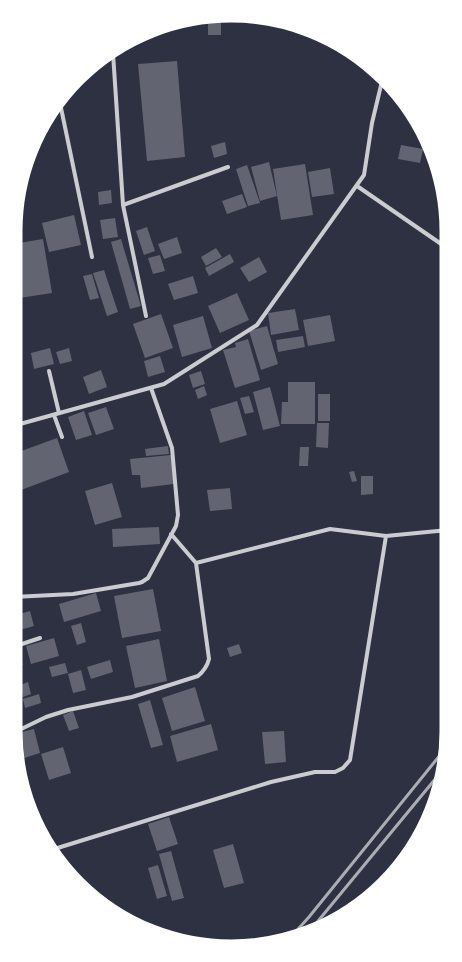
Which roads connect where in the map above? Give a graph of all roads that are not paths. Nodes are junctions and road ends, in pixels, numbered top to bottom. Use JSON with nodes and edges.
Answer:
{"nodes":[{"id":1,"x":113,"y":57,"type":"edge"},
{"id":2,"x":381,"y":83,"type":"edge"},
{"id":3,"x":61,"y":107,"type":"edge"},
{"id":4,"x":228,"y":167,"type":"dead end"},
{"id":5,"x":357,"y":186,"type":"junction"},
{"id":6,"x":123,"y":205,"type":"junction"},
{"id":7,"x":442,"y":245,"type":"edge"},
{"id":8,"x":92,"y":257,"type":"dead end"},
{"id":9,"x":146,"y":316,"type":"dead end"},
{"id":10,"x":50,"y":371,"type":"dead end"},
{"id":11,"x":152,"y":388,"type":"junction"},
{"id":12,"x":56,"y":414,"type":"junction"},
{"id":13,"x":20,"y":424,"type":"dead end"},
{"id":14,"x":62,"y":437,"type":"dead end"},
{"id":15,"x":442,"y":531,"type":"edge"},
{"id":16,"x":171,"y":534,"type":"junction"},
{"id":17,"x":386,"y":536,"type":"junction"},
{"id":18,"x":196,"y":563,"type":"junction"},
{"id":19,"x":20,"y":597,"type":"edge"},
{"id":20,"x":40,"y":638,"type":"dead end"},
{"id":21,"x":20,"y":645,"type":"edge"},
{"id":22,"x":20,"y":730,"type":"edge"},
{"id":23,"x":56,"y":848,"type":"edge"}],
"edges":[{"from":1,"to":6,"type":"street"},
{"from":2,"to":5,"type":"street"},
{"from":3,"to":8,"type":"street"},
{"from":4,"to":6,"type":"street"},
{"from":5,"to":7,"type":"street"},
{"from":5,"to":11,"type":"street"},
{"from":6,"to":9,"type":"street"},
{"from":10,"to":12,"type":"street"},
{"from":11,"to":12,"type":"street"},
{"from":11,"to":16,"type":"street"},
{"from":12,"to":13,"type":"street"},
{"from":12,"to":14,"type":"street"},
{"from":15,"to":17,"type":"street"},
{"from":16,"to":18,"type":"street"},
{"from":16,"to":19,"type":"street"},
{"from":17,"to":18,"type":"street"},
{"from":17,"to":23,"type":"street"},
{"from":18,"to":22,"type":"street"},
{"from":20,"to":21,"type":"street"}]}
